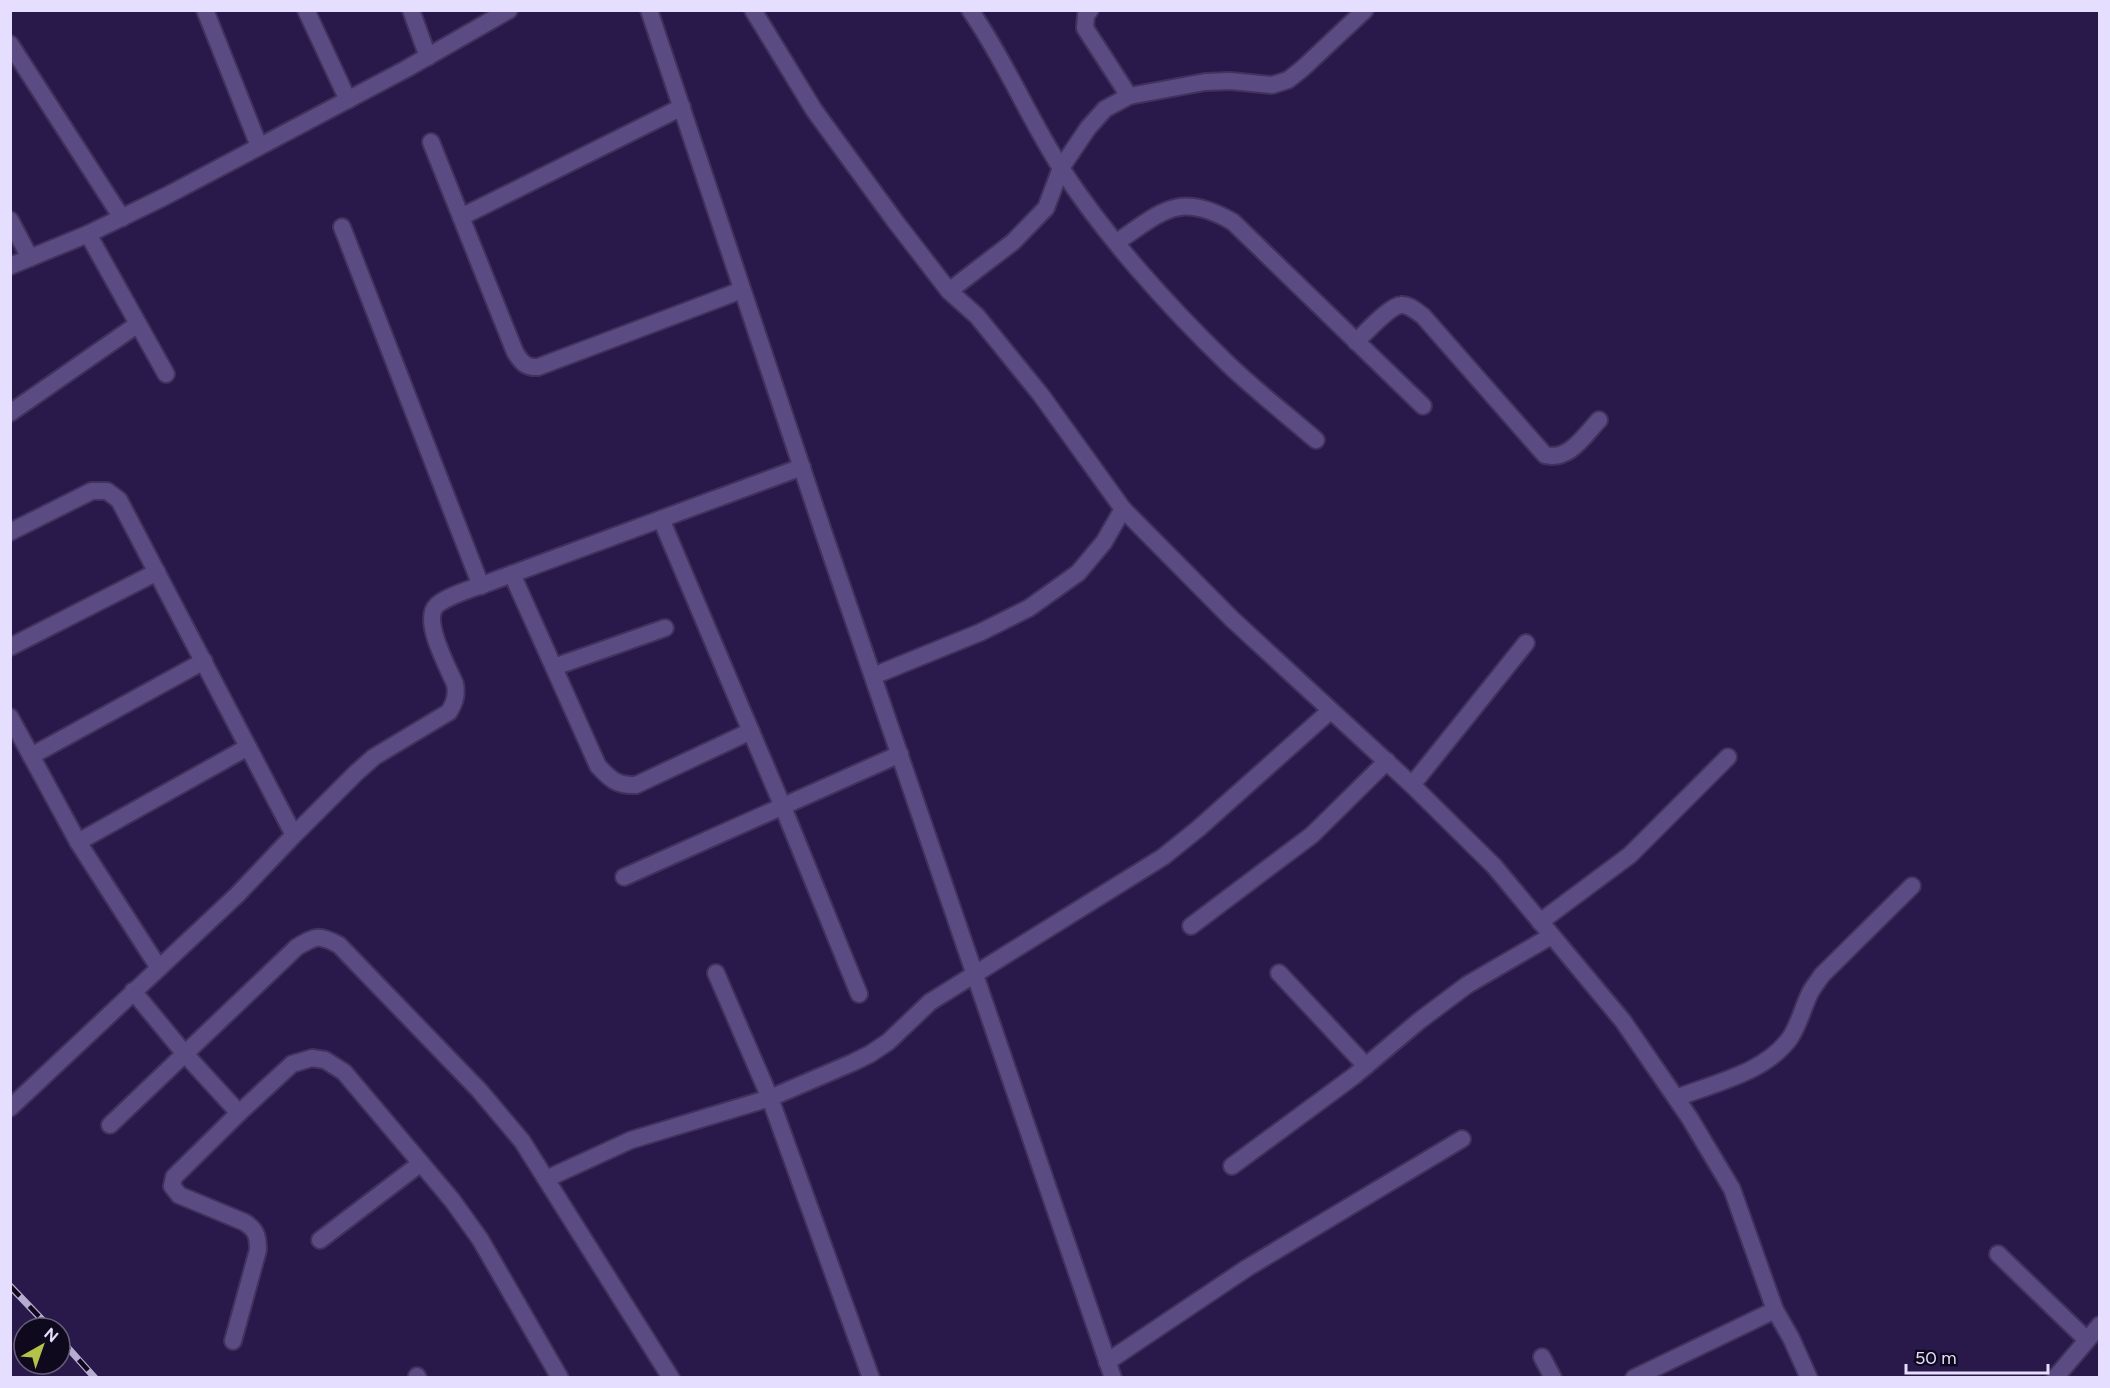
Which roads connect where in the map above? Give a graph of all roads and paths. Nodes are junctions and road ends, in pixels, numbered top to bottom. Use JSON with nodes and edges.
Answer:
{"nodes":[{"id":1,"x":205,"y":10,"type":"edge"},
{"id":2,"x":306,"y":10,"type":"edge"},
{"id":3,"x":411,"y":10,"type":"edge"},
{"id":4,"x":509,"y":10,"type":"edge"},
{"id":5,"x":649,"y":10,"type":"edge"},
{"id":6,"x":753,"y":10,"type":"edge"},
{"id":7,"x":970,"y":10,"type":"edge"},
{"id":8,"x":1090,"y":10,"type":"edge"},
{"id":9,"x":1365,"y":10,"type":"edge"},
{"id":10,"x":10,"y":44,"type":"edge"},
{"id":11,"x":428,"y":57,"type":"junction"},
{"id":12,"x":1129,"y":96,"type":"junction"},
{"id":13,"x":348,"y":100,"type":"junction"},
{"id":14,"x":682,"y":107,"type":"junction"},
{"id":15,"x":431,"y":142,"type":"dead end"},
{"id":16,"x":259,"y":146,"type":"junction"},
{"id":17,"x":1060,"y":168,"type":"junction"},
{"id":18,"x":461,"y":217,"type":"junction"},
{"id":19,"x":122,"y":218,"type":"junction"},
{"id":20,"x":10,"y":220,"type":"edge"},
{"id":21,"x":342,"y":227,"type":"dead end"},
{"id":22,"x":88,"y":234,"type":"junction"},
{"id":23,"x":1117,"y":242,"type":"junction"},
{"id":24,"x":30,"y":258,"type":"junction"},
{"id":25,"x":10,"y":266,"type":"edge"},
{"id":26,"x":742,"y":290,"type":"junction"},
{"id":27,"x":949,"y":291,"type":"junction"},
{"id":28,"x":138,"y":324,"type":"junction"},
{"id":29,"x":1356,"y":342,"type":"junction"},
{"id":30,"x":166,"y":374,"type":"dead end"},
{"id":31,"x":1423,"y":406,"type":"dead end"},
{"id":32,"x":10,"y":413,"type":"edge"},
{"id":33,"x":1599,"y":420,"type":"dead end"},
{"id":34,"x":1317,"y":440,"type":"dead end"},
{"id":35,"x":802,"y":467,"type":"junction"},
{"id":36,"x":1122,"y":509,"type":"junction"},
{"id":37,"x":661,"y":519,"type":"junction"},
{"id":38,"x":10,"y":532,"type":"edge"},
{"id":39,"x":157,"y":572,"type":"junction"},
{"id":40,"x":512,"y":574,"type":"junction"},
{"id":41,"x":481,"y":586,"type":"junction"},
{"id":42,"x":665,"y":628,"type":"dead end"},
{"id":43,"x":1526,"y":643,"type":"dead end"},
{"id":44,"x":10,"y":647,"type":"edge"},
{"id":45,"x":204,"y":662,"type":"junction"},
{"id":46,"x":554,"y":667,"type":"junction"},
{"id":47,"x":873,"y":676,"type":"junction"},
{"id":48,"x":1330,"y":711,"type":"junction"},
{"id":49,"x":10,"y":717,"type":"edge"},
{"id":50,"x":751,"y":731,"type":"junction"},
{"id":51,"x":248,"y":747,"type":"junction"},
{"id":52,"x":900,"y":754,"type":"junction"},
{"id":53,"x":31,"y":756,"type":"junction"},
{"id":54,"x":1728,"y":757,"type":"dead end"},
{"id":55,"x":1387,"y":761,"type":"junction"},
{"id":56,"x":1412,"y":785,"type":"junction"},
{"id":57,"x":783,"y":807,"type":"junction"},
{"id":58,"x":294,"y":835,"type":"junction"},
{"id":59,"x":78,"y":842,"type":"junction"},
{"id":60,"x":624,"y":877,"type":"dead end"},
{"id":61,"x":1912,"y":886,"type":"dead end"},
{"id":62,"x":1540,"y":922,"type":"junction"},
{"id":63,"x":1191,"y":926,"type":"dead end"},
{"id":64,"x":1551,"y":936,"type":"junction"},
{"id":65,"x":159,"y":968,"type":"junction"},
{"id":66,"x":976,"y":972,"type":"junction"},
{"id":67,"x":716,"y":973,"type":"dead end"},
{"id":68,"x":1280,"y":973,"type":"dead end"},
{"id":69,"x":133,"y":992,"type":"junction"},
{"id":70,"x":859,"y":994,"type":"dead end"},
{"id":71,"x":185,"y":1054,"type":"junction"},
{"id":72,"x":1366,"y":1066,"type":"junction"},
{"id":73,"x":770,"y":1098,"type":"junction"},
{"id":74,"x":1676,"y":1098,"type":"junction"},
{"id":75,"x":10,"y":1108,"type":"edge"},
{"id":76,"x":238,"y":1113,"type":"junction"},
{"id":77,"x":110,"y":1125,"type":"dead end"},
{"id":78,"x":1462,"y":1139,"type":"dead end"},
{"id":79,"x":421,"y":1163,"type":"junction"},
{"id":80,"x":1232,"y":1166,"type":"dead end"},
{"id":81,"x":546,"y":1179,"type":"junction"},
{"id":82,"x":320,"y":1240,"type":"dead end"},
{"id":83,"x":1998,"y":1254,"type":"dead end"},
{"id":84,"x":1775,"y":1310,"type":"junction"},
{"id":85,"x":2095,"y":1332,"type":"edge"},
{"id":86,"x":233,"y":1341,"type":"dead end"},
{"id":87,"x":1542,"y":1357,"type":"dead end"},
{"id":88,"x":1110,"y":1370,"type":"edge"},
{"id":89,"x":560,"y":1377,"type":"edge"},
{"id":90,"x":671,"y":1377,"type":"edge"},
{"id":91,"x":871,"y":1377,"type":"edge"},
{"id":92,"x":1553,"y":1377,"type":"edge"},
{"id":93,"x":1634,"y":1377,"type":"edge"},
{"id":94,"x":1809,"y":1377,"type":"edge"},
{"id":95,"x":2055,"y":1377,"type":"edge"}],
"edges":[{"from":1,"to":16,"type":"street"},
{"from":2,"to":13,"type":"street"},
{"from":3,"to":11,"type":"street"},
{"from":4,"to":11,"type":"street"},
{"from":5,"to":14,"type":"street"},
{"from":6,"to":27,"type":"street"},
{"from":7,"to":17,"type":"street"},
{"from":8,"to":12,"type":"street"},
{"from":9,"to":12,"type":"street"},
{"from":10,"to":19,"type":"street"},
{"from":11,"to":13,"type":"street"},
{"from":12,"to":17,"type":"street"},
{"from":13,"to":16,"type":"street"},
{"from":14,"to":18,"type":"street"},
{"from":14,"to":26,"type":"street"},
{"from":15,"to":18,"type":"street"},
{"from":16,"to":19,"type":"street"},
{"from":17,"to":23,"type":"street"},
{"from":17,"to":27,"type":"street"},
{"from":18,"to":26,"type":"street"},
{"from":19,"to":22,"type":"street"},
{"from":20,"to":24,"type":"street"},
{"from":21,"to":41,"type":"street"},
{"from":22,"to":24,"type":"street"},
{"from":22,"to":28,"type":"street"},
{"from":23,"to":29,"type":"street"},
{"from":23,"to":34,"type":"street"},
{"from":24,"to":25,"type":"street"},
{"from":26,"to":35,"type":"street"},
{"from":27,"to":36,"type":"street"},
{"from":28,"to":30,"type":"street"},
{"from":28,"to":32,"type":"street"},
{"from":29,"to":31,"type":"street"},
{"from":29,"to":33,"type":"street"},
{"from":35,"to":37,"type":"street"},
{"from":35,"to":47,"type":"street"},
{"from":36,"to":47,"type":"street"},
{"from":36,"to":48,"type":"street"},
{"from":37,"to":40,"type":"street"},
{"from":37,"to":50,"type":"street"},
{"from":38,"to":39,"type":"street"},
{"from":39,"to":44,"type":"street"},
{"from":39,"to":45,"type":"street"},
{"from":40,"to":41,"type":"street"},
{"from":40,"to":46,"type":"street"},
{"from":41,"to":58,"type":"street"},
{"from":42,"to":46,"type":"street"},
{"from":43,"to":56,"type":"street"},
{"from":45,"to":51,"type":"street"},
{"from":45,"to":53,"type":"street"},
{"from":46,"to":50,"type":"street"},
{"from":47,"to":52,"type":"street"},
{"from":48,"to":55,"type":"street"},
{"from":48,"to":66,"type":"street"},
{"from":49,"to":53,"type":"street"},
{"from":50,"to":57,"type":"street"},
{"from":51,"to":58,"type":"street"},
{"from":51,"to":59,"type":"street"},
{"from":52,"to":57,"type":"street"},
{"from":52,"to":66,"type":"street"},
{"from":53,"to":59,"type":"street"},
{"from":54,"to":62,"type":"street"},
{"from":55,"to":56,"type":"street"},
{"from":55,"to":63,"type":"street"},
{"from":56,"to":62,"type":"street"},
{"from":57,"to":60,"type":"street"},
{"from":57,"to":70,"type":"street"},
{"from":58,"to":65,"type":"street"},
{"from":59,"to":65,"type":"street"},
{"from":61,"to":74,"type":"street"},
{"from":62,"to":64,"type":"street"},
{"from":64,"to":72,"type":"street"},
{"from":64,"to":74,"type":"street"},
{"from":65,"to":69,"type":"street"},
{"from":66,"to":73,"type":"street"},
{"from":66,"to":88,"type":"street"},
{"from":67,"to":73,"type":"street"},
{"from":68,"to":72,"type":"street"},
{"from":69,"to":71,"type":"street"},
{"from":69,"to":75,"type":"street"},
{"from":71,"to":76,"type":"street"},
{"from":71,"to":77,"type":"street"},
{"from":71,"to":81,"type":"street"},
{"from":72,"to":80,"type":"street"},
{"from":73,"to":81,"type":"street"},
{"from":73,"to":91,"type":"street"},
{"from":74,"to":84,"type":"street"},
{"from":76,"to":79,"type":"street"},
{"from":76,"to":86,"type":"street"},
{"from":78,"to":88,"type":"street"},
{"from":79,"to":82,"type":"street"},
{"from":79,"to":89,"type":"street"},
{"from":81,"to":90,"type":"street"},
{"from":83,"to":85,"type":"street"},
{"from":84,"to":93,"type":"street"},
{"from":84,"to":94,"type":"street"},
{"from":85,"to":95,"type":"street"},
{"from":87,"to":92,"type":"street"}]}
